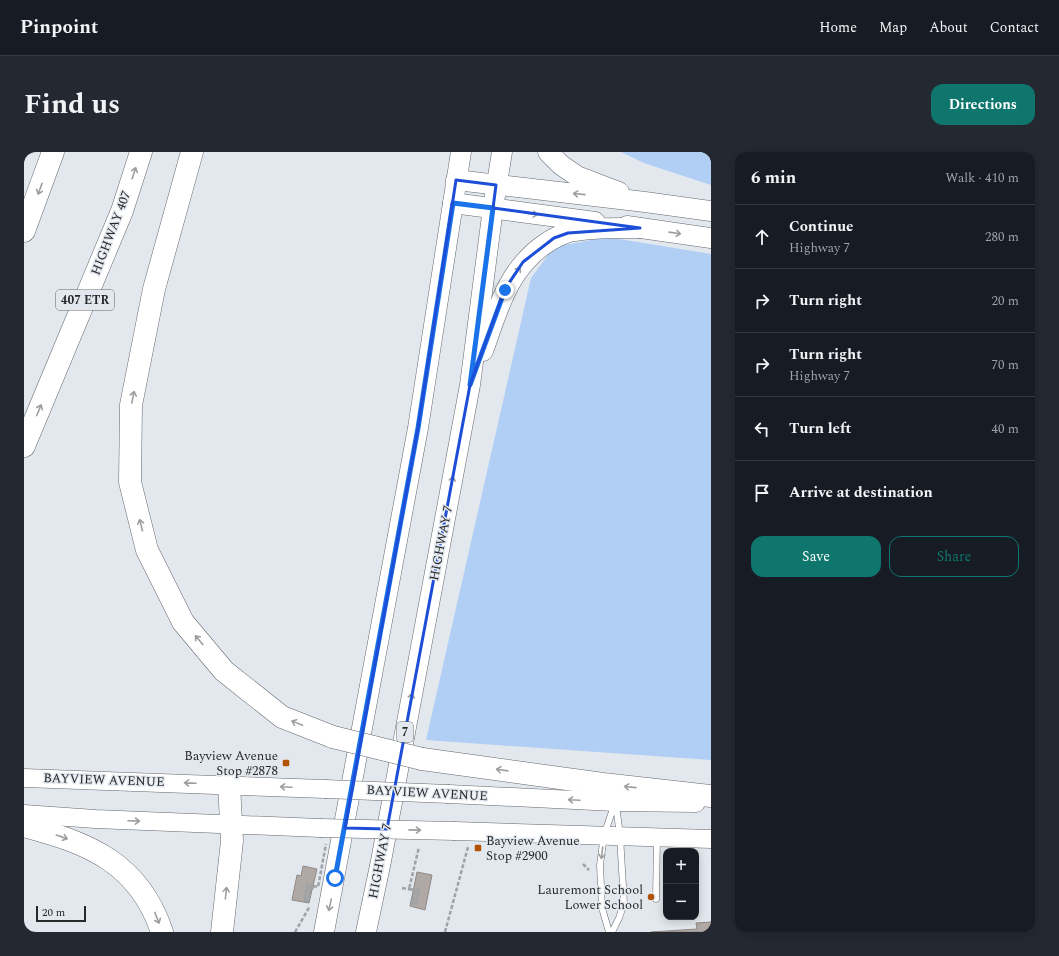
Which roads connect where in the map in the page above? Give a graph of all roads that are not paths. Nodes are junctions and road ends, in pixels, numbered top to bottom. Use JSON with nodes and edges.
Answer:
{"nodes":[{"id":1,"x":53,"y":152,"type":"edge"},
{"id":2,"x":141,"y":152,"type":"edge"},
{"id":3,"x":192,"y":152,"type":"edge"},
{"id":4,"x":461,"y":152,"type":"edge"},
{"id":5,"x":502,"y":152,"type":"edge"},
{"id":6,"x":548,"y":152,"type":"edge"},
{"id":7,"x":456,"y":180,"type":"junction"},
{"id":8,"x":496,"y":185,"type":"junction"},
{"id":9,"x":645,"y":202,"type":"junction"},
{"id":10,"x":453,"y":203,"type":"junction"},
{"id":11,"x":493,"y":208,"type":"junction"},
{"id":12,"x":711,"y":211,"type":"edge"},
{"id":13,"x":640,"y":228,"type":"junction"},
{"id":14,"x":24,"y":231,"type":"edge"},
{"id":15,"x":711,"y":238,"type":"edge"},
{"id":16,"x":470,"y":385,"type":"junction"},
{"id":17,"x":24,"y":446,"type":"edge"},
{"id":18,"x":24,"y":778,"type":"edge"},
{"id":19,"x":229,"y":784,"type":"junction"},
{"id":20,"x":711,"y":796,"type":"edge"},
{"id":21,"x":616,"y":802,"type":"junction"},
{"id":22,"x":711,"y":803,"type":"edge"},
{"id":23,"x":24,"y":814,"type":"edge"},
{"id":24,"x":231,"y":824,"type":"junction"},
{"id":25,"x":24,"y":826,"type":"edge"},
{"id":26,"x":612,"y":835,"type":"junction"},
{"id":27,"x":657,"y":837,"type":"junction"},
{"id":28,"x":711,"y":839,"type":"edge"},
{"id":29,"x":656,"y":899,"type":"dead end"},
{"id":30,"x":162,"y":932,"type":"edge"},
{"id":31,"x":222,"y":932,"type":"edge"},
{"id":32,"x":324,"y":932,"type":"edge"},
{"id":33,"x":366,"y":932,"type":"edge"},
{"id":34,"x":609,"y":932,"type":"edge"},
{"id":35,"x":612,"y":932,"type":"edge"}],
"edges":[{"from":1,"to":14,"type":"highway","one_way":true},
{"from":17,"to":2,"type":"highway","name":"HIGHWAY 407","number":"407 ETR","one_way":true},
{"from":20,"to":3,"type":"highway","one_way":true,"bridge":true},
{"from":4,"to":7,"type":"main road"},
{"from":5,"to":8,"type":"main road","name":"HIGHWAY 7","number":"7"},
{"from":6,"to":9,"type":"main road"},
{"from":7,"to":8,"type":"main road"},
{"from":7,"to":10,"type":"main road"},
{"from":9,"to":8,"type":"main road","one_way":true},
{"from":8,"to":11,"type":"main road","name":"HIGHWAY 7","number":"7"},
{"from":9,"to":12,"type":"main road"},
{"from":10,"to":11,"type":"main road"},
{"from":10,"to":32,"type":"main road","one_way":true},
{"from":11,"to":13,"type":"main road","one_way":true},
{"from":11,"to":16,"type":"main road","name":"HIGHWAY 7","number":"7"},
{"from":13,"to":15,"type":"main road","one_way":true},
{"from":16,"to":13,"type":"main road","one_way":true},
{"from":33,"to":16,"type":"main road","name":"HIGHWAY 7","number":"7","one_way":true},
{"from":19,"to":18,"type":"main road","name":"BAYVIEW AVENUE","one_way":true},
{"from":21,"to":19,"type":"main road","name":"BAYVIEW AVENUE","one_way":true,"bridge":true},
{"from":19,"to":24,"type":"highway"},
{"from":21,"to":22,"type":"main road","name":"BAYVIEW AVENUE"},
{"from":21,"to":26,"type":"lane"},
{"from":21,"to":26,"type":"lane"},
{"from":23,"to":24,"type":"main road","one_way":true},
{"from":24,"to":26,"type":"main road","one_way":true,"bridge":true},
{"from":31,"to":24,"type":"highway","one_way":true},
{"from":25,"to":30,"type":"highway","one_way":true},
{"from":26,"to":27,"type":"main road"},
{"from":26,"to":34,"type":"lane","one_way":true},
{"from":26,"to":35,"type":"lane"},
{"from":27,"to":28,"type":"main road"},
{"from":27,"to":29,"type":"lane"}]}
